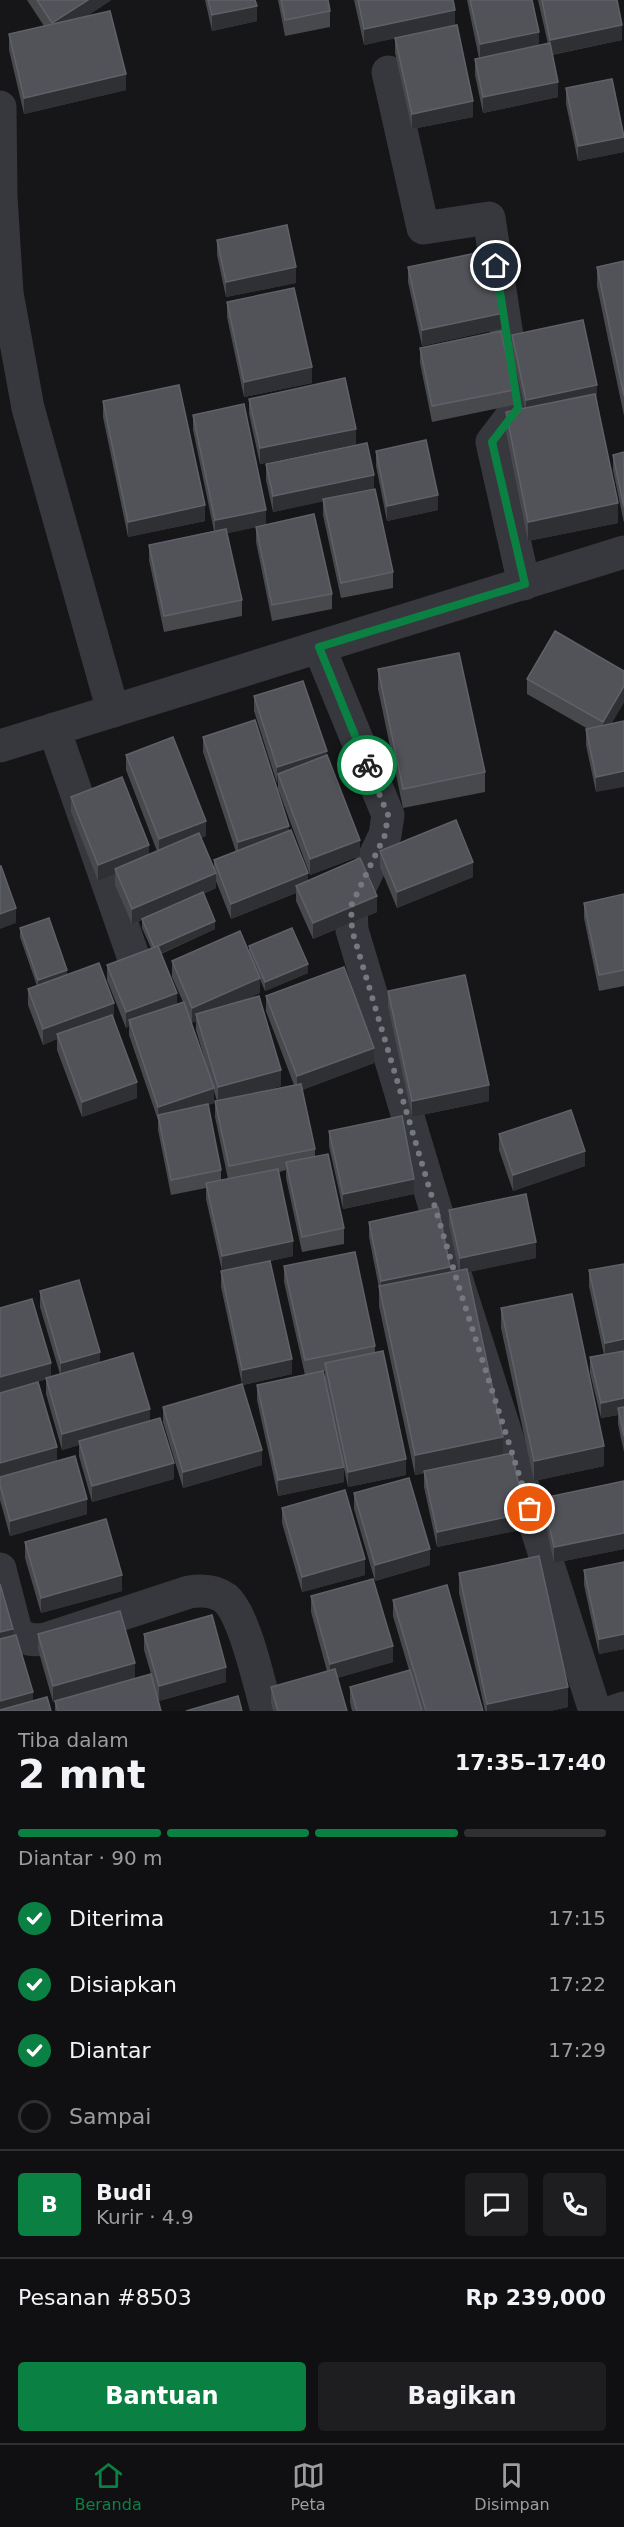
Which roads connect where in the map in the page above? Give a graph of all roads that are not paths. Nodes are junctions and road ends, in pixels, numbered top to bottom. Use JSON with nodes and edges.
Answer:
{"nodes":[{"id":1,"x":388,"y":72,"type":"dead end"},
{"id":2,"x":0,"y":107,"type":"edge"},
{"id":3,"x":624,"y":552,"type":"edge"},
{"id":4,"x":525,"y":584,"type":"junction"},
{"id":5,"x":319,"y":647,"type":"junction"},
{"id":6,"x":113,"y":711,"type":"junction"},
{"id":7,"x":54,"y":729,"type":"junction"},
{"id":8,"x":0,"y":746,"type":"edge"},
{"id":9,"x":148,"y":1001,"type":"edge"},
{"id":10,"x":0,"y":1569,"type":"edge"},
{"id":11,"x":624,"y":1708,"type":"edge"},
{"id":12,"x":267,"y":1711,"type":"edge"},
{"id":13,"x":595,"y":1711,"type":"edge"},
{"id":14,"x":615,"y":1711,"type":"edge"}],
"edges":[{"from":1,"to":4,"type":"street"},
{"from":2,"to":6,"type":"street"},
{"from":3,"to":4,"type":"street"},
{"from":4,"to":5,"type":"street"},
{"from":5,"to":6,"type":"street"},
{"from":5,"to":13,"type":"street"},
{"from":6,"to":7,"type":"street"},
{"from":7,"to":8,"type":"street"},
{"from":7,"to":9,"type":"street"},
{"from":10,"to":12,"type":"street"},
{"from":11,"to":14,"type":"street"}]}
